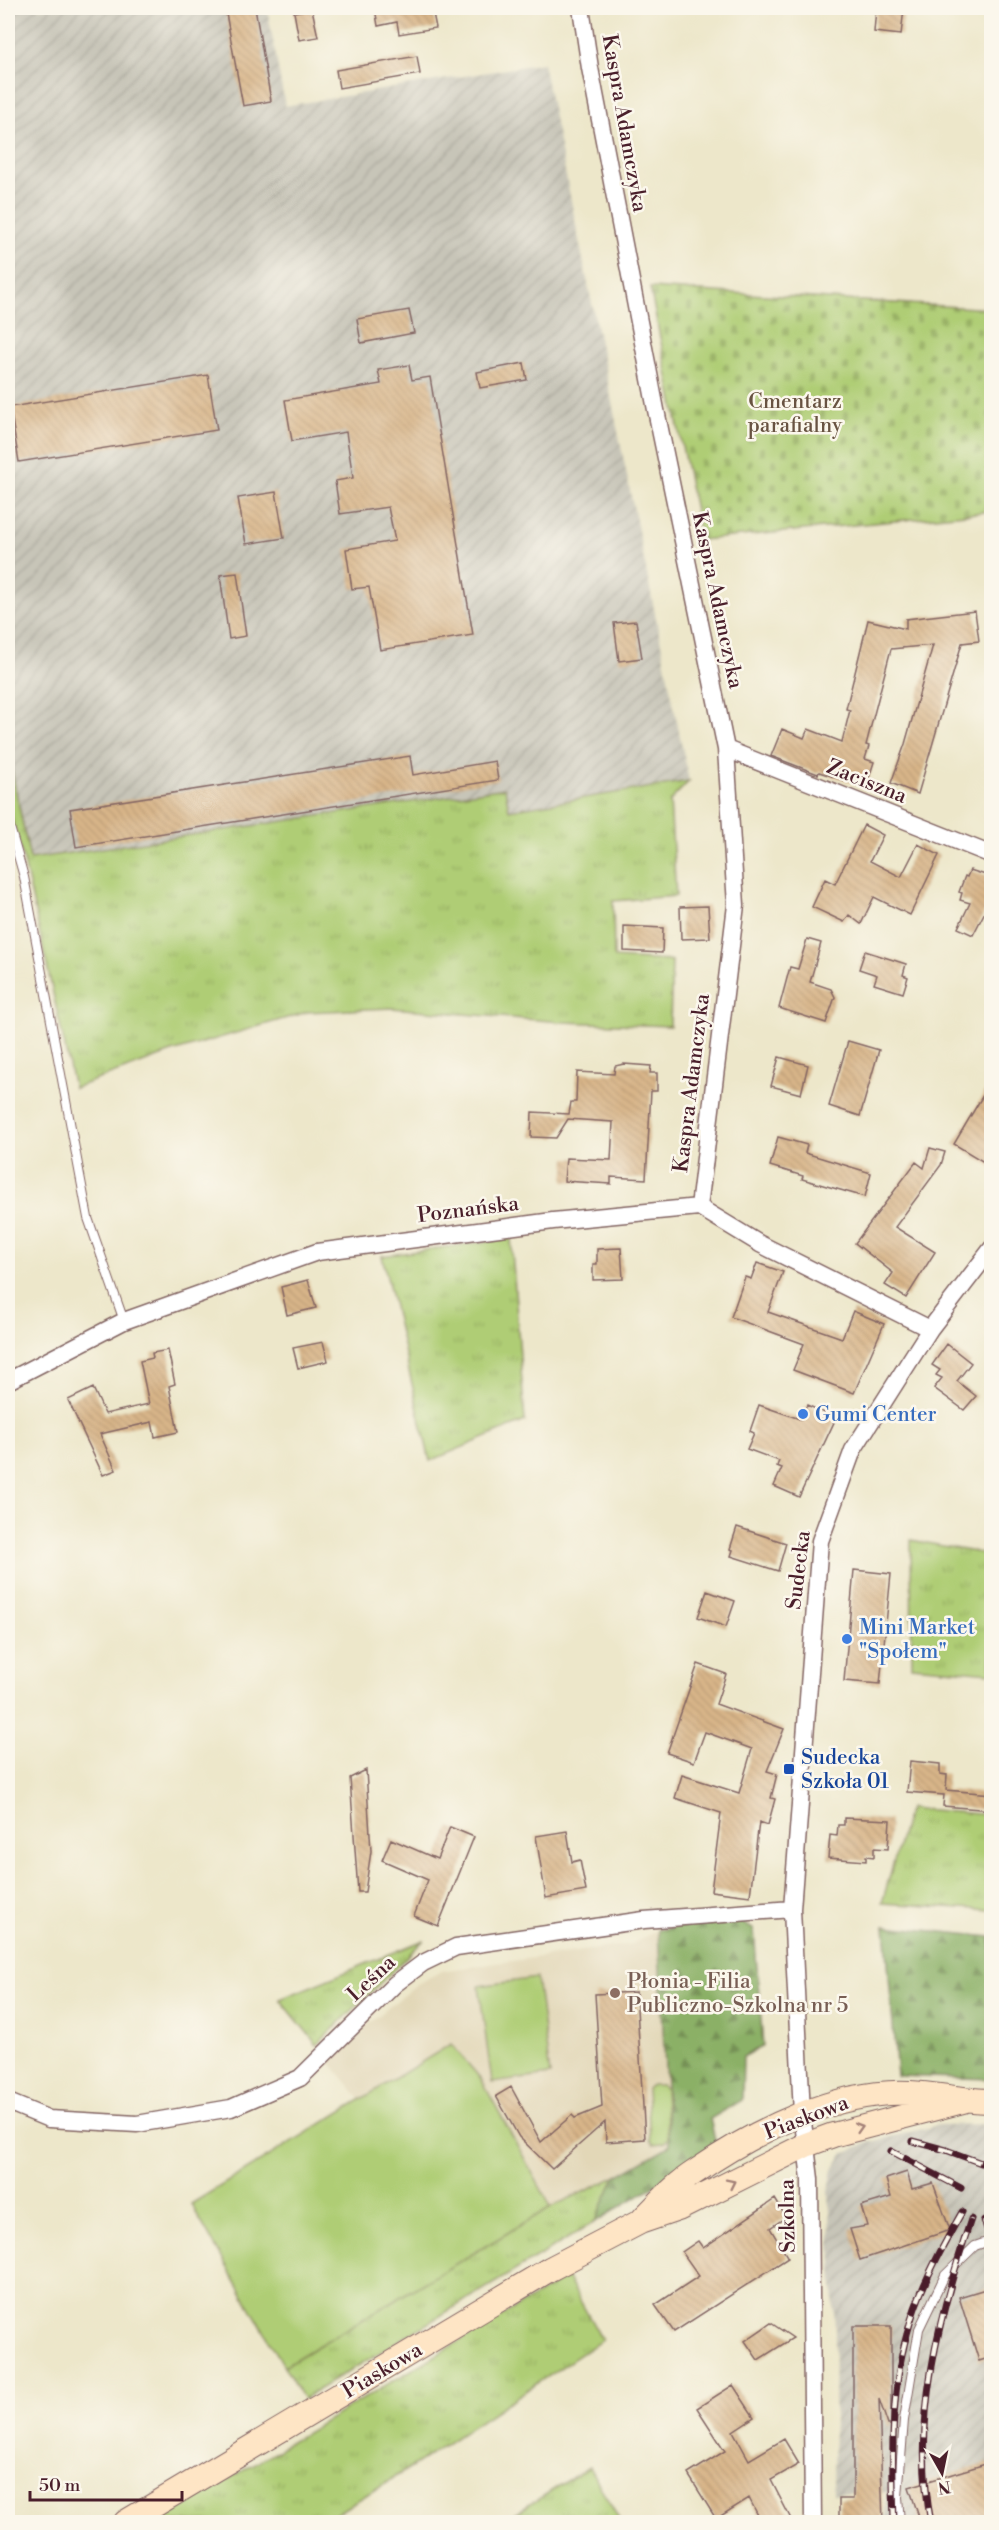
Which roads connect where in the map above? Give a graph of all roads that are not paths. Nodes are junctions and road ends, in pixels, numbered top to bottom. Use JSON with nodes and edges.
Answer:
{"nodes":[{"id":1,"x":581,"y":8,"type":"edge"},
{"id":2,"x":726,"y":749,"type":"junction"},
{"id":3,"x":8,"y":820,"type":"edge"},
{"id":4,"x":992,"y":855,"type":"edge"},
{"id":5,"x":699,"y":1207,"type":"junction"},
{"id":6,"x":992,"y":1248,"type":"edge"},
{"id":7,"x":124,"y":1321,"type":"junction"},
{"id":8,"x":930,"y":1329,"type":"junction"},
{"id":9,"x":8,"y":1381,"type":"edge"},
{"id":10,"x":792,"y":1909,"type":"junction"},
{"id":11,"x":963,"y":2101,"type":"junction"},
{"id":12,"x":992,"y":2101,"type":"edge"},
{"id":13,"x":8,"y":2103,"type":"edge"},
{"id":14,"x":802,"y":2114,"type":"junction"},
{"id":15,"x":806,"y":2145,"type":"junction"},
{"id":16,"x":640,"y":2222,"type":"junction"},
{"id":17,"x":992,"y":2240,"type":"edge"},
{"id":18,"x":126,"y":2523,"type":"edge"},
{"id":19,"x":813,"y":2523,"type":"edge"},
{"id":20,"x":900,"y":2523,"type":"edge"}],
"edges":[{"from":1,"to":2,"type":"street","name":"Kaspra Adamczyka"},
{"from":2,"to":4,"type":"street","name":"Zaciszna"},
{"from":2,"to":5,"type":"street","name":"Kaspra Adamczyka"},
{"from":3,"to":7,"type":"lane"},
{"from":5,"to":7,"type":"street","name":"Poznańska"},
{"from":5,"to":8,"type":"street"},
{"from":6,"to":8,"type":"street","name":"Sudecka"},
{"from":7,"to":9,"type":"street","name":"Poznańska"},
{"from":8,"to":10,"type":"street","name":"Sudecka"},
{"from":10,"to":13,"type":"street","name":"Leśna"},
{"from":10,"to":14,"type":"street","name":"Szkolna"},
{"from":11,"to":12,"type":"main road","name":"Piaskowa"},
{"from":11,"to":14,"type":"main road","name":"Piaskowa"},
{"from":15,"to":11,"type":"main road","name":"Piaskowa","one_way":true},
{"from":14,"to":15,"type":"street","name":"Szkolna"},
{"from":14,"to":16,"type":"main road","name":"Piaskowa"},
{"from":16,"to":15,"type":"main road","name":"Piaskowa","one_way":true},
{"from":15,"to":19,"type":"street","name":"Szkolna"},
{"from":16,"to":18,"type":"main road","name":"Piaskowa"},
{"from":17,"to":20,"type":"lane"}]}
